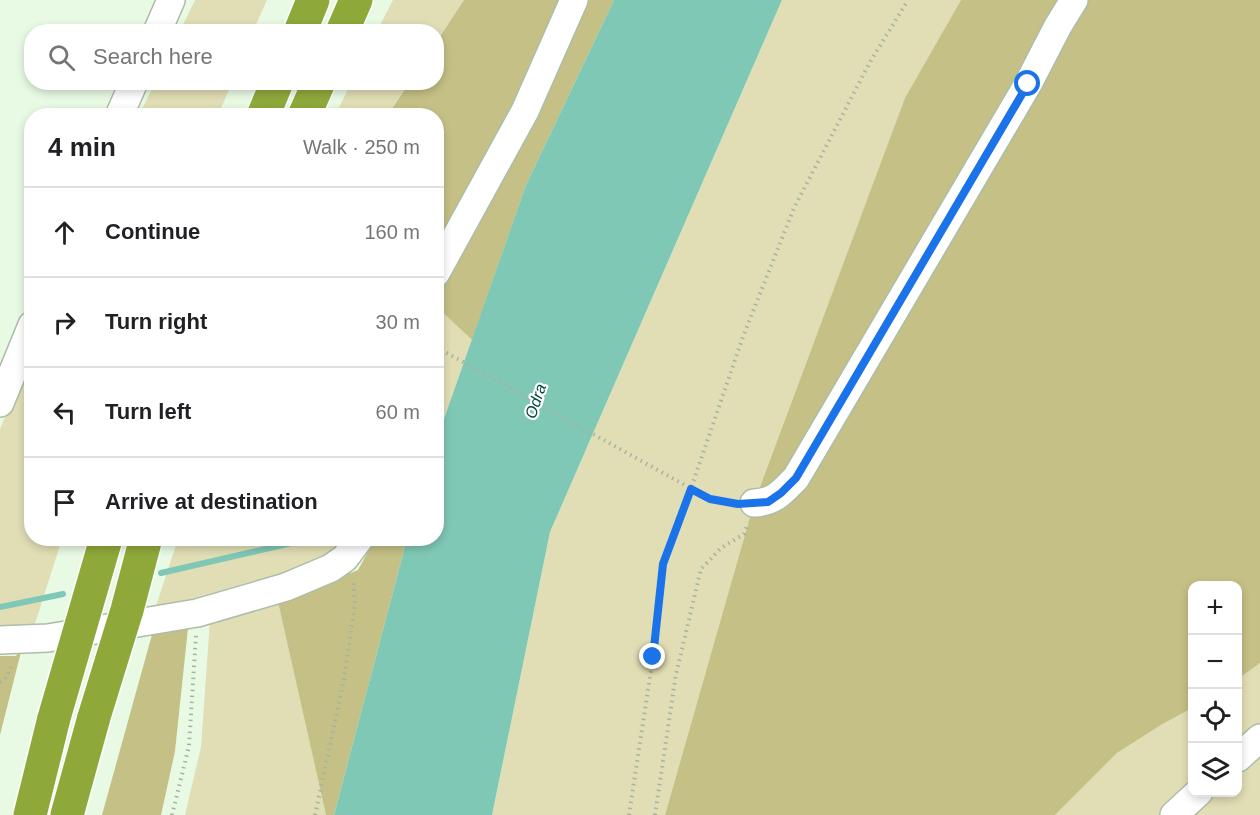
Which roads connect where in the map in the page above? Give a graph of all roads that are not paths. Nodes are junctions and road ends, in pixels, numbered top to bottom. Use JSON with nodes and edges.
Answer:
{"nodes":[{"id":1,"x":171,"y":0,"type":"edge"},
{"id":2,"x":313,"y":0,"type":"edge"},
{"id":3,"x":356,"y":0,"type":"edge"},
{"id":4,"x":574,"y":0,"type":"edge"},
{"id":5,"x":1074,"y":0,"type":"edge"},
{"id":6,"x":160,"y":24,"type":"edge"},
{"id":7,"x":303,"y":24,"type":"edge"},
{"id":8,"x":346,"y":24,"type":"edge"},
{"id":9,"x":130,"y":90,"type":"edge"},
{"id":10,"x":274,"y":90,"type":"edge"},
{"id":11,"x":315,"y":90,"type":"edge"},
{"id":12,"x":123,"y":108,"type":"edge"},
{"id":13,"x":266,"y":108,"type":"edge"},
{"id":14,"x":308,"y":108,"type":"edge"},
{"id":15,"x":444,"y":258,"type":"edge"},
{"id":16,"x":24,"y":344,"type":"edge"},
{"id":17,"x":0,"y":403,"type":"edge"},
{"id":18,"x":754,"y":503,"type":"road end"},
{"id":19,"x":104,"y":546,"type":"edge"},
{"id":20,"x":144,"y":546,"type":"edge"},
{"id":21,"x":352,"y":548,"type":"edge"},
{"id":22,"x":0,"y":640,"type":"edge"},
{"id":23,"x":1260,"y":738,"type":"edge"},
{"id":24,"x":1242,"y":754,"type":"edge"},
{"id":25,"x":1194,"y":797,"type":"edge"},
{"id":26,"x":30,"y":815,"type":"edge"},
{"id":27,"x":67,"y":815,"type":"edge"},
{"id":28,"x":1174,"y":815,"type":"edge"}],
"edges":[{"from":1,"to":6,"type":"street"},
{"from":2,"to":7,"type":"highway"},
{"from":3,"to":8,"type":"highway"},
{"from":4,"to":15,"type":"street"},
{"from":5,"to":18,"type":"street"},
{"from":9,"to":12,"type":"street"},
{"from":10,"to":13,"type":"highway"},
{"from":11,"to":14,"type":"highway"},
{"from":16,"to":17,"type":"street"},
{"from":19,"to":26,"type":"highway","bridge":true},
{"from":20,"to":27,"type":"highway","bridge":true},
{"from":21,"to":22,"type":"street"},
{"from":23,"to":24,"type":"street"},
{"from":25,"to":28,"type":"street"}]}
